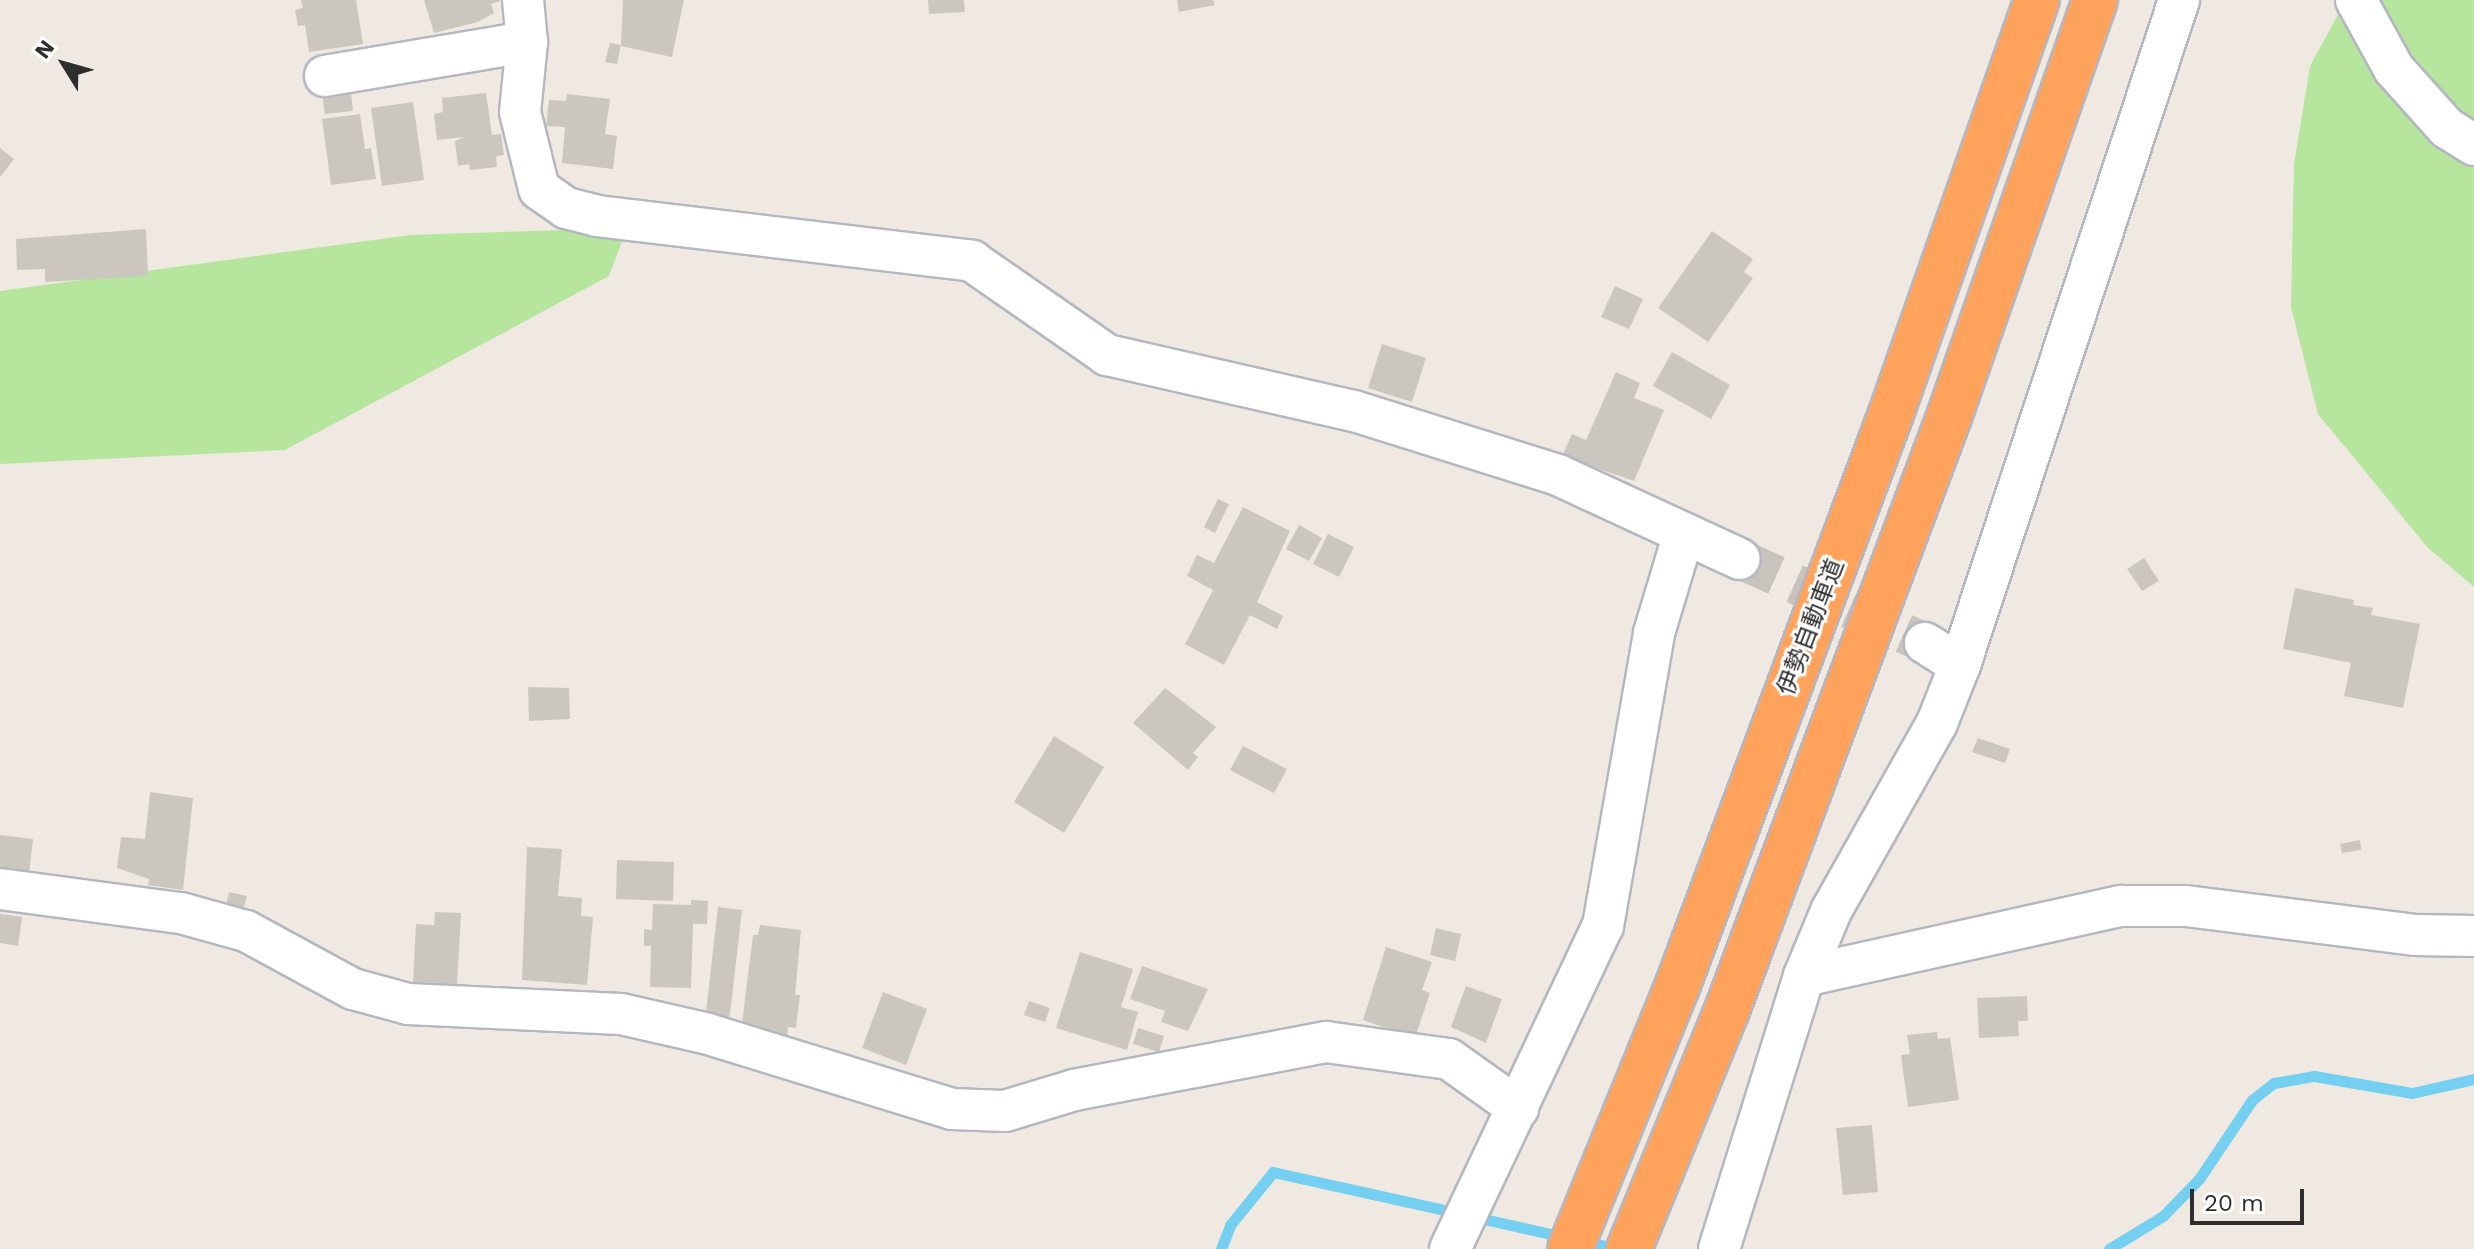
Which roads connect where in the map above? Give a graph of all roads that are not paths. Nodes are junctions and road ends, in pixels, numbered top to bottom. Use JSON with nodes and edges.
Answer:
{"nodes":[{"id":1,"x":523,"y":0,"type":"edge"},
{"id":2,"x":2037,"y":0,"type":"edge"},
{"id":3,"x":2095,"y":0,"type":"edge"},
{"id":4,"x":2179,"y":0,"type":"edge"},
{"id":5,"x":2356,"y":0,"type":"edge"},
{"id":6,"x":527,"y":42,"type":"junction"},
{"id":7,"x":325,"y":76,"type":"dead end"},
{"id":8,"x":2474,"y":145,"type":"edge"},
{"id":9,"x":1684,"y":533,"type":"junction"},
{"id":10,"x":1740,"y":559,"type":"tunnel mouth"},
{"id":11,"x":1925,"y":643,"type":"tunnel mouth"},
{"id":12,"x":1960,"y":665,"type":"junction"},
{"id":13,"x":0,"y":889,"type":"edge"},
{"id":14,"x":2474,"y":936,"type":"edge"},
{"id":15,"x":1804,"y":976,"type":"junction"},
{"id":16,"x":1518,"y":1108,"type":"junction"},
{"id":17,"x":1450,"y":1249,"type":"edge"},
{"id":18,"x":1570,"y":1249,"type":"edge"},
{"id":19,"x":1629,"y":1249,"type":"edge"},
{"id":20,"x":1719,"y":1249,"type":"edge"}],
"edges":[{"from":1,"to":6,"type":"street"},
{"from":2,"to":18,"type":"highway","name":"伊勢自動車道"},
{"from":3,"to":19,"type":"highway"},
{"from":4,"to":12,"type":"street"},
{"from":5,"to":8,"type":"street"},
{"from":6,"to":7,"type":"street"},
{"from":6,"to":9,"type":"street"},
{"from":9,"to":10,"type":"street"},
{"from":9,"to":16,"type":"street"},
{"from":11,"to":12,"type":"street"},
{"from":12,"to":15,"type":"street"},
{"from":13,"to":16,"type":"street"},
{"from":14,"to":15,"type":"street"},
{"from":15,"to":20,"type":"street"},
{"from":16,"to":17,"type":"street"}]}
